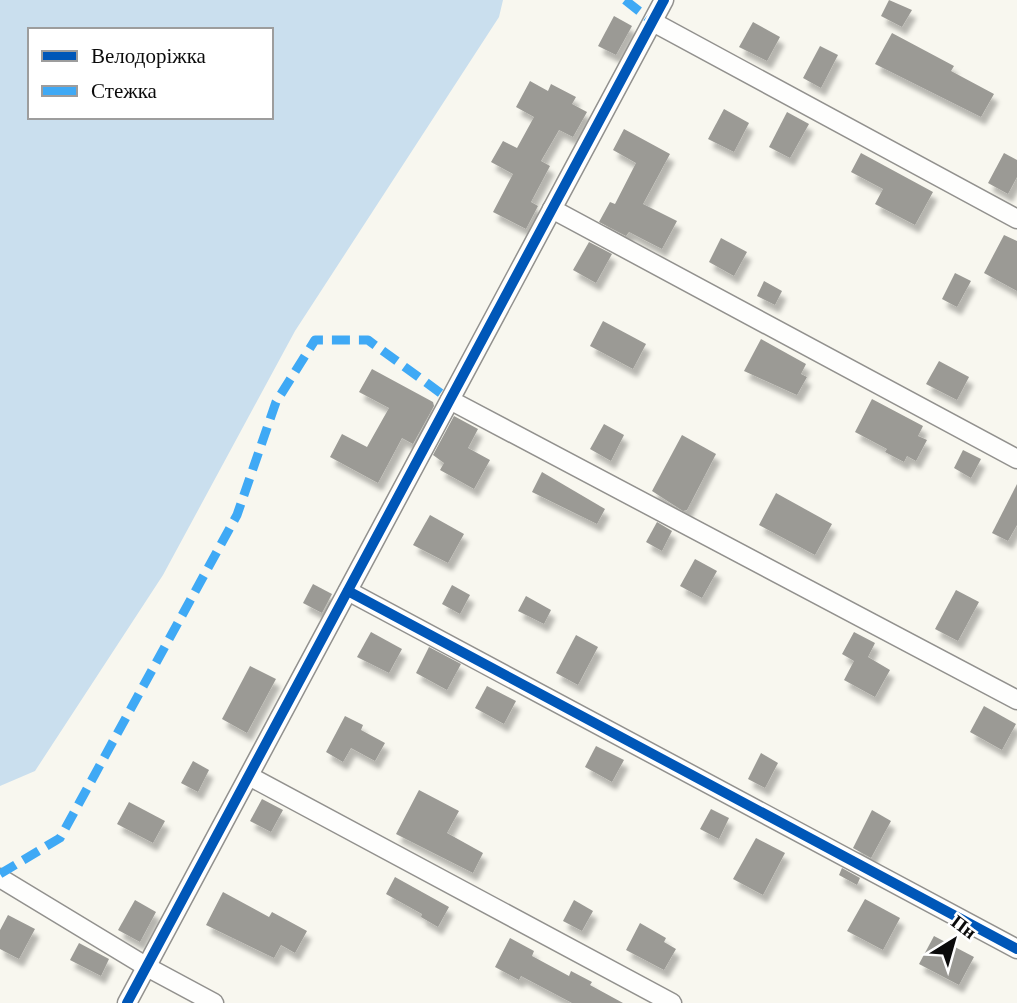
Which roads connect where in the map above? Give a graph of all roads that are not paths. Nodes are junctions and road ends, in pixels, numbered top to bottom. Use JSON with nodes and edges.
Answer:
{"nodes":[{"id":1,"x":664,"y":0,"type":"edge"},
{"id":2,"x":653,"y":22,"type":"junction"},
{"id":3,"x":552,"y":209,"type":"junction"},
{"id":4,"x":1017,"y":219,"type":"edge"},
{"id":5,"x":450,"y":400,"type":"junction"},
{"id":6,"x":1017,"y":459,"type":"edge"},
{"id":7,"x":348,"y":591,"type":"junction"},
{"id":8,"x":1017,"y":700,"type":"edge"},
{"id":9,"x":249,"y":776,"type":"junction"},
{"id":10,"x":0,"y":878,"type":"edge"},
{"id":11,"x":1017,"y":949,"type":"edge"},
{"id":12,"x":147,"y":967,"type":"junction"},
{"id":13,"x":127,"y":1003,"type":"edge"},
{"id":14,"x":214,"y":1003,"type":"edge"},
{"id":15,"x":672,"y":1003,"type":"edge"}],
"edges":[{"from":1,"to":2,"type":"street"},
{"from":2,"to":3,"type":"street"},
{"from":2,"to":4,"type":"street"},
{"from":3,"to":5,"type":"street"},
{"from":3,"to":6,"type":"street"},
{"from":5,"to":7,"type":"street"},
{"from":5,"to":8,"type":"street"},
{"from":7,"to":9,"type":"street"},
{"from":7,"to":11,"type":"street"},
{"from":9,"to":12,"type":"street"},
{"from":9,"to":15,"type":"street"},
{"from":10,"to":12,"type":"street"},
{"from":12,"to":13,"type":"street"},
{"from":12,"to":14,"type":"street"}]}
